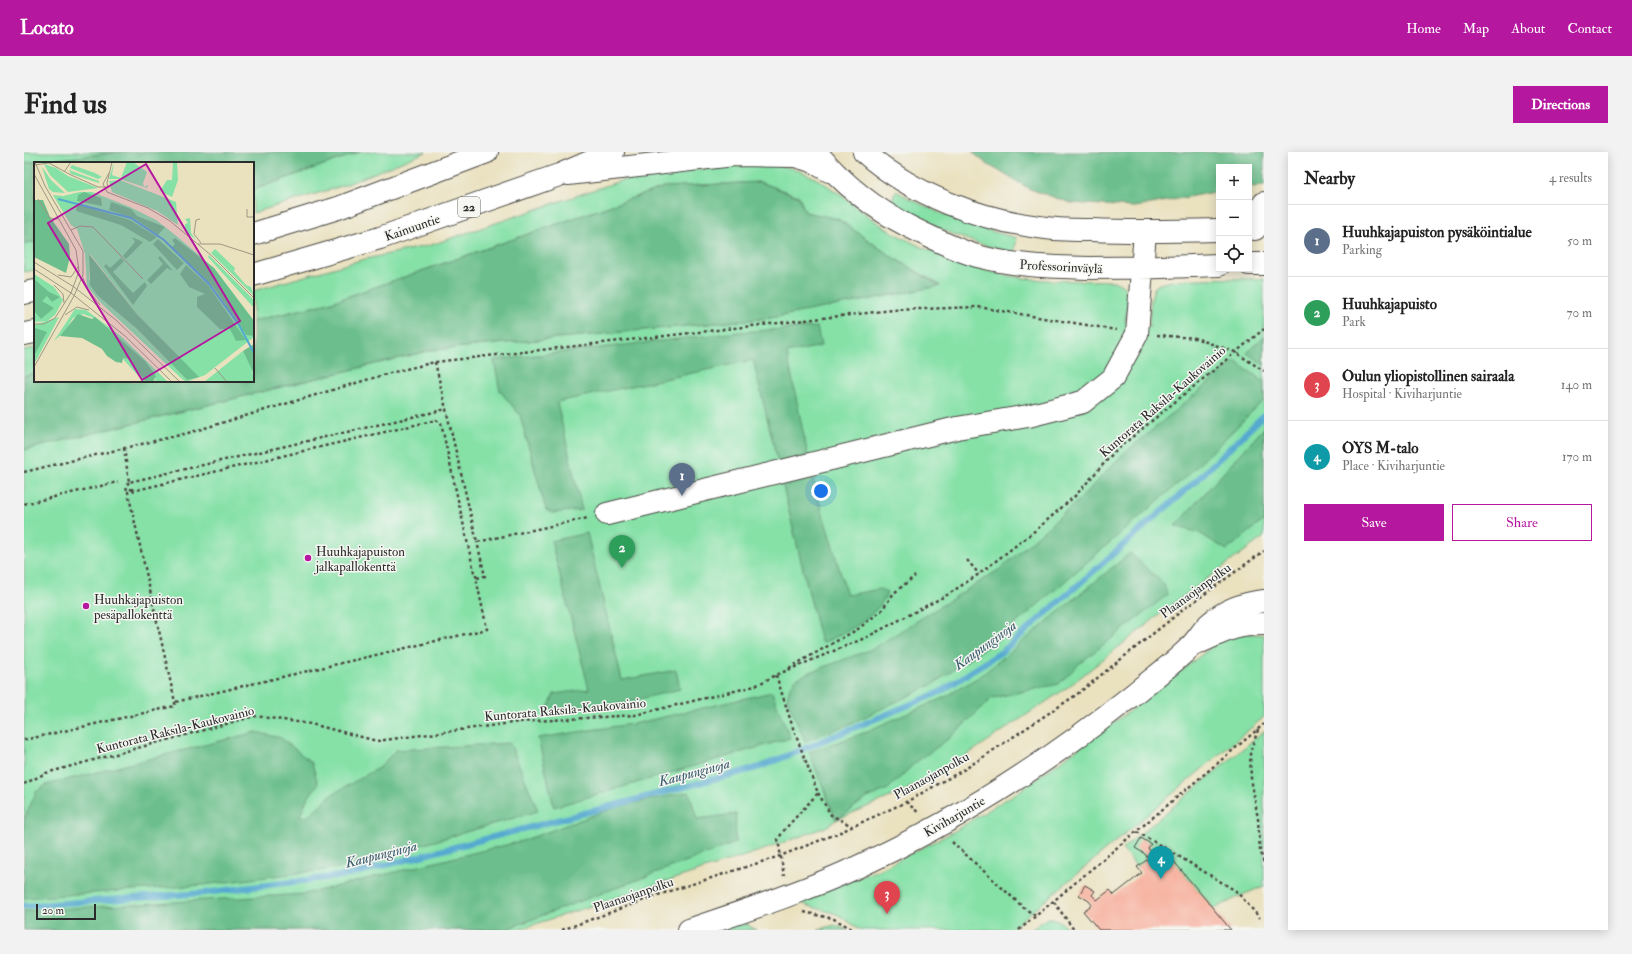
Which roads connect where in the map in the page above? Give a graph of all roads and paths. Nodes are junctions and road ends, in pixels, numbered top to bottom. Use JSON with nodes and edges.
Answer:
{"nodes":[{"id":1,"x":487,"y":152,"type":"edge"},
{"id":2,"x":613,"y":152,"type":"edge"},
{"id":3,"x":816,"y":152,"type":"edge"},
{"id":4,"x":864,"y":152,"type":"edge"},
{"id":5,"x":889,"y":152,"type":"edge"},
{"id":6,"x":559,"y":175,"type":"junction"},
{"id":7,"x":840,"y":178,"type":"junction"},
{"id":8,"x":912,"y":186,"type":"junction"},
{"id":9,"x":1264,"y":203,"type":"edge"},
{"id":10,"x":1256,"y":229,"type":"edge"},
{"id":11,"x":1216,"y":230,"type":"edge"},
{"id":12,"x":1144,"y":232,"type":"junction"},
{"id":13,"x":254,"y":234,"type":"edge"},
{"id":14,"x":1252,"y":264,"type":"edge"},
{"id":15,"x":1264,"y":264,"type":"edge"},
{"id":16,"x":1216,"y":265,"type":"edge"},
{"id":17,"x":1142,"y":268,"type":"junction"},
{"id":18,"x":254,"y":275,"type":"edge"},
{"id":19,"x":34,"y":291,"type":"edge"},
{"id":20,"x":24,"y":293,"type":"edge"},
{"id":21,"x":1264,"y":329,"type":"edge"},
{"id":22,"x":34,"y":332,"type":"edge"},
{"id":23,"x":24,"y":334,"type":"edge"},
{"id":24,"x":1137,"y":334,"type":"junction"},
{"id":25,"x":1235,"y":352,"type":"junction"},
{"id":26,"x":435,"y":362,"type":"junction"},
{"id":27,"x":1264,"y":371,"type":"edge"},
{"id":28,"x":447,"y":409,"type":"junction"},
{"id":29,"x":124,"y":448,"type":"junction"},
{"id":30,"x":24,"y":472,"type":"edge"},
{"id":31,"x":118,"y":482,"type":"dead end"},
{"id":32,"x":129,"y":482,"type":"junction"},
{"id":33,"x":134,"y":490,"type":"junction"},
{"id":34,"x":24,"y":504,"type":"edge"},
{"id":35,"x":608,"y":514,"type":"joint"},
{"id":36,"x":477,"y":542,"type":"junction"},
{"id":37,"x":1264,"y":551,"type":"edge"},
{"id":38,"x":967,"y":560,"type":"dead end"},
{"id":39,"x":979,"y":574,"type":"junction"},
{"id":40,"x":915,"y":576,"type":"dead end"},
{"id":41,"x":477,"y":578,"type":"junction"},
{"id":42,"x":1264,"y":601,"type":"edge"},
{"id":43,"x":1264,"y":624,"type":"edge"},
{"id":44,"x":1190,"y":647,"type":"junction"},
{"id":45,"x":776,"y":675,"type":"junction"},
{"id":46,"x":175,"y":702,"type":"junction"},
{"id":47,"x":1264,"y":724,"type":"edge"},
{"id":48,"x":1258,"y":730,"type":"junction"},
{"id":49,"x":24,"y":739,"type":"edge"},
{"id":50,"x":24,"y":784,"type":"edge"},
{"id":51,"x":818,"y":793,"type":"junction"},
{"id":52,"x":906,"y":802,"type":"junction"},
{"id":53,"x":852,"y":826,"type":"junction"},
{"id":54,"x":936,"y":827,"type":"junction"},
{"id":55,"x":1137,"y":832,"type":"junction"},
{"id":56,"x":780,"y":856,"type":"junction"},
{"id":57,"x":1264,"y":863,"type":"edge"},
{"id":58,"x":788,"y":895,"type":"junction"},
{"id":59,"x":1054,"y":902,"type":"junction"},
{"id":60,"x":1036,"y":916,"type":"junction"},
{"id":61,"x":1260,"y":918,"type":"dead end"},
{"id":62,"x":562,"y":930,"type":"edge"},
{"id":63,"x":689,"y":930,"type":"edge"},
{"id":64,"x":854,"y":930,"type":"edge"},
{"id":65,"x":1019,"y":930,"type":"edge"},
{"id":66,"x":1074,"y":930,"type":"edge"}],
"edges":[{"from":1,"to":13,"type":"main road"},
{"from":2,"to":6,"type":"main road","name":"Kainuuntie","number":"22"},
{"from":3,"to":7,"type":"main road","name":"Professorinväylä"},
{"from":4,"to":8,"type":"main road"},
{"from":5,"to":8,"type":"main road"},
{"from":6,"to":7,"type":"main road"},
{"from":6,"to":18,"type":"main road","name":"Kainuuntie","number":"22"},
{"from":7,"to":17,"type":"main road","name":"Professorinväylä"},
{"from":8,"to":12,"type":"main road"},
{"from":9,"to":10,"type":"main road"},
{"from":11,"to":12,"type":"main road"},
{"from":12,"to":17,"type":"main road"},
{"from":14,"to":15,"type":"main road"},
{"from":16,"to":17,"type":"main road","name":"Professorinväylä"},
{"from":17,"to":24,"type":"main road"},
{"from":19,"to":20,"type":"main road"},
{"from":21,"to":25,"type":"path","name":"Kuntorata Raksila-Kaukovainio"},
{"from":22,"to":23,"type":"main road"},
{"from":24,"to":25,"type":"path"},
{"from":24,"to":26,"type":"path"},
{"from":24,"to":35,"type":"main road"},
{"from":25,"to":27,"type":"path"},
{"from":25,"to":39,"type":"path","name":"Kuntorata Raksila-Kaukovainio"},
{"from":26,"to":28,"type":"path"},
{"from":26,"to":29,"type":"path"},
{"from":28,"to":32,"type":"path"},
{"from":28,"to":36,"type":"path"},
{"from":29,"to":30,"type":"path"},
{"from":29,"to":32,"type":"path"},
{"from":31,"to":34,"type":"path"},
{"from":32,"to":33,"type":"path"},
{"from":33,"to":41,"type":"path"},
{"from":33,"to":46,"type":"path"},
{"from":35,"to":36,"type":"path"},
{"from":36,"to":41,"type":"path"},
{"from":37,"to":52,"type":"path","name":"Plaanaojanpolku"},
{"from":38,"to":39,"type":"path"},
{"from":39,"to":45,"type":"path","name":"Kuntorata Raksila-Kaukovainio"},
{"from":40,"to":45,"type":"path"},
{"from":41,"to":46,"type":"path"},
{"from":42,"to":44,"type":"main road"},
{"from":43,"to":44,"type":"main road"},
{"from":44,"to":54,"type":"main road","name":"Kiviharjuntie"},
{"from":45,"to":50,"type":"path","name":"Kuntorata Raksila-Kaukovainio"},
{"from":45,"to":51,"type":"path"},
{"from":46,"to":49,"type":"path"},
{"from":47,"to":48,"type":"path"},
{"from":48,"to":55,"type":"path"},
{"from":48,"to":57,"type":"path"},
{"from":51,"to":53,"type":"path"},
{"from":51,"to":56,"type":"path"},
{"from":52,"to":53,"type":"path","name":"Plaanaojanpolku"},
{"from":52,"to":54,"type":"path"},
{"from":53,"to":56,"type":"path","name":"Plaanaojanpolku"},
{"from":54,"to":58,"type":"main road","name":"Kiviharjuntie"},
{"from":54,"to":60,"type":"path"},
{"from":55,"to":59,"type":"path"},
{"from":55,"to":61,"type":"path"},
{"from":56,"to":58,"type":"path"},
{"from":56,"to":62,"type":"path","name":"Plaanaojanpolku"},
{"from":58,"to":63,"type":"main road","name":"Kiviharjuntie"},
{"from":58,"to":64,"type":"path"},
{"from":59,"to":60,"type":"path"},
{"from":59,"to":66,"type":"path"},
{"from":60,"to":65,"type":"path"}]}
